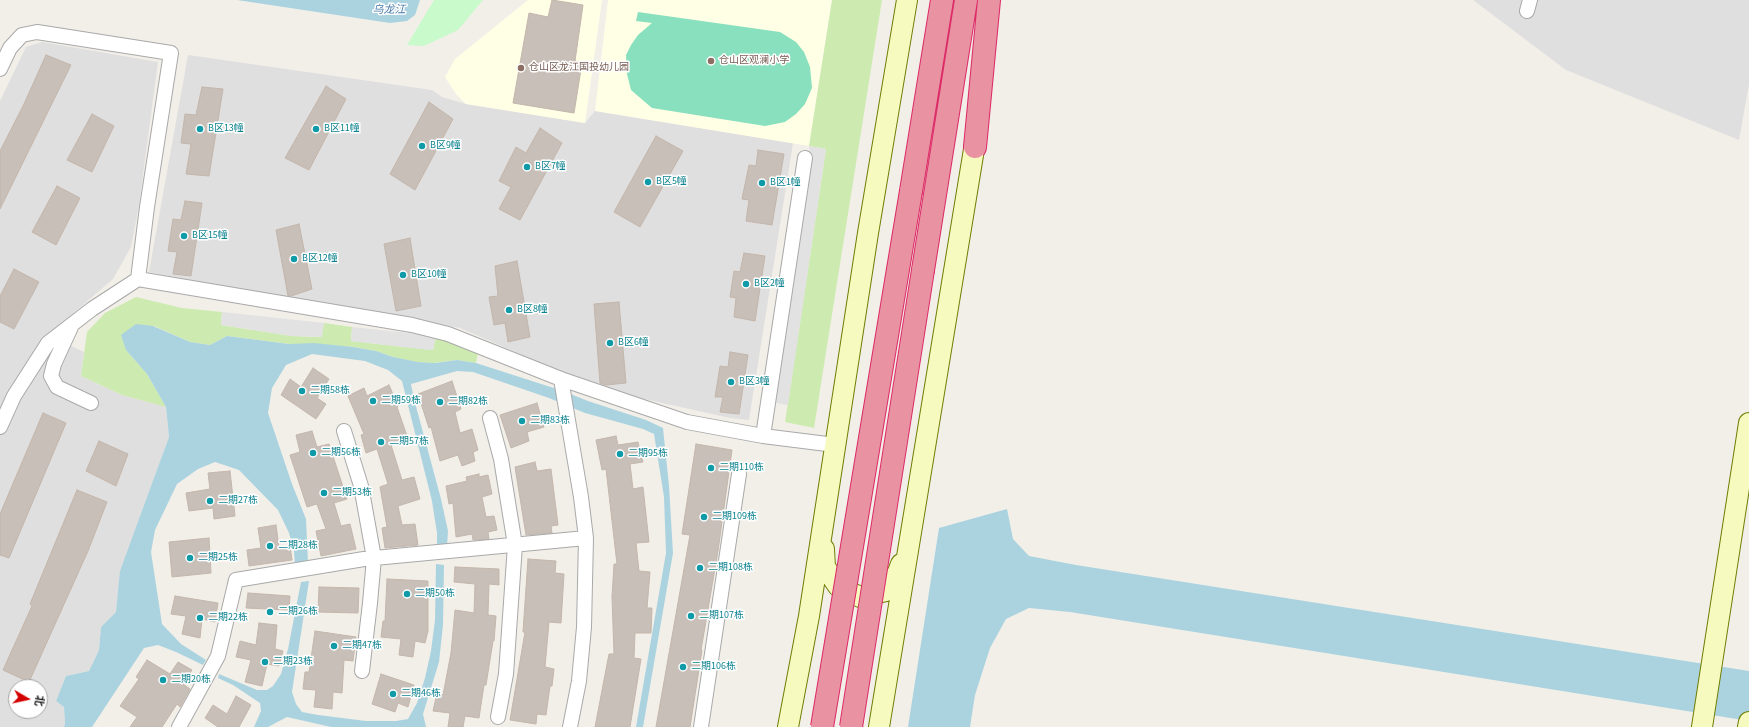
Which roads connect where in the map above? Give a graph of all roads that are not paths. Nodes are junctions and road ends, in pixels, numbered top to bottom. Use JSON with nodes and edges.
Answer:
{"nodes":[{"id":1,"x":907,"y":0,"type":"edge"},
{"id":2,"x":942,"y":0,"type":"edge"},
{"id":3,"x":966,"y":0,"type":"edge"},
{"id":4,"x":989,"y":0,"type":"edge"},
{"id":5,"x":1000,"y":0,"type":"edge"},
{"id":6,"x":0,"y":69,"type":"edge"},
{"id":7,"x":975,"y":147,"type":"junction"},
{"id":8,"x":805,"y":158,"type":"dead end"},
{"id":9,"x":138,"y":279,"type":"junction"},
{"id":10,"x":72,"y":324,"type":"junction"},
{"id":11,"x":562,"y":385,"type":"junction"},
{"id":12,"x":91,"y":403,"type":"dead end"},
{"id":13,"x":490,"y":418,"type":"dead end"},
{"id":14,"x":1749,"y":423,"type":"edge"},
{"id":15,"x":0,"y":428,"type":"edge"},
{"id":16,"x":344,"y":432,"type":"dead end"},
{"id":17,"x":762,"y":436,"type":"junction"},
{"id":18,"x":835,"y":445,"type":"junction"},
{"id":19,"x":739,"y":474,"type":"dead end"},
{"id":20,"x":823,"y":527,"type":"junction"},
{"id":21,"x":586,"y":538,"type":"junction"},
{"id":22,"x":910,"y":539,"type":"junction"},
{"id":23,"x":515,"y":545,"type":"junction"},
{"id":24,"x":374,"y":558,"type":"junction"},
{"id":25,"x":362,"y":671,"type":"dead end"},
{"id":26,"x":498,"y":717,"type":"dead end"},
{"id":27,"x":1749,"y":722,"type":"edge"},
{"id":28,"x":179,"y":727,"type":"edge"},
{"id":29,"x":570,"y":727,"type":"edge"},
{"id":30,"x":701,"y":727,"type":"edge"},
{"id":31,"x":788,"y":727,"type":"edge"},
{"id":32,"x":822,"y":727,"type":"edge"},
{"id":33,"x":851,"y":727,"type":"edge"},
{"id":34,"x":879,"y":727,"type":"edge"},
{"id":35,"x":1702,"y":727,"type":"edge"},
{"id":36,"x":1748,"y":727,"type":"edge"}],
"edges":[{"from":1,"to":18,"type":"main road"},
{"from":2,"to":32,"type":"highway","bridge":true},
{"from":3,"to":33,"type":"highway","bridge":true},
{"from":4,"to":7,"type":"highway"},
{"from":5,"to":7,"type":"main road"},
{"from":6,"to":9,"type":"street"},
{"from":7,"to":22,"type":"main road"},
{"from":8,"to":17,"type":"street"},
{"from":9,"to":10,"type":"street"},
{"from":9,"to":11,"type":"street"},
{"from":10,"to":12,"type":"street"},
{"from":10,"to":15,"type":"street"},
{"from":11,"to":17,"type":"street"},
{"from":11,"to":21,"type":"street"},
{"from":13,"to":23,"type":"street"},
{"from":14,"to":35,"type":"main road"},
{"from":16,"to":24,"type":"street"},
{"from":17,"to":18,"type":"street"},
{"from":18,"to":20,"type":"main road"},
{"from":19,"to":30,"type":"street"},
{"from":20,"to":22,"type":"main road"},
{"from":20,"to":31,"type":"main road"},
{"from":21,"to":23,"type":"street"},
{"from":21,"to":29,"type":"street"},
{"from":22,"to":34,"type":"main road"},
{"from":23,"to":24,"type":"street"},
{"from":23,"to":26,"type":"street"},
{"from":24,"to":25,"type":"street"},
{"from":24,"to":28,"type":"street"},
{"from":27,"to":36,"type":"main road"}]}
